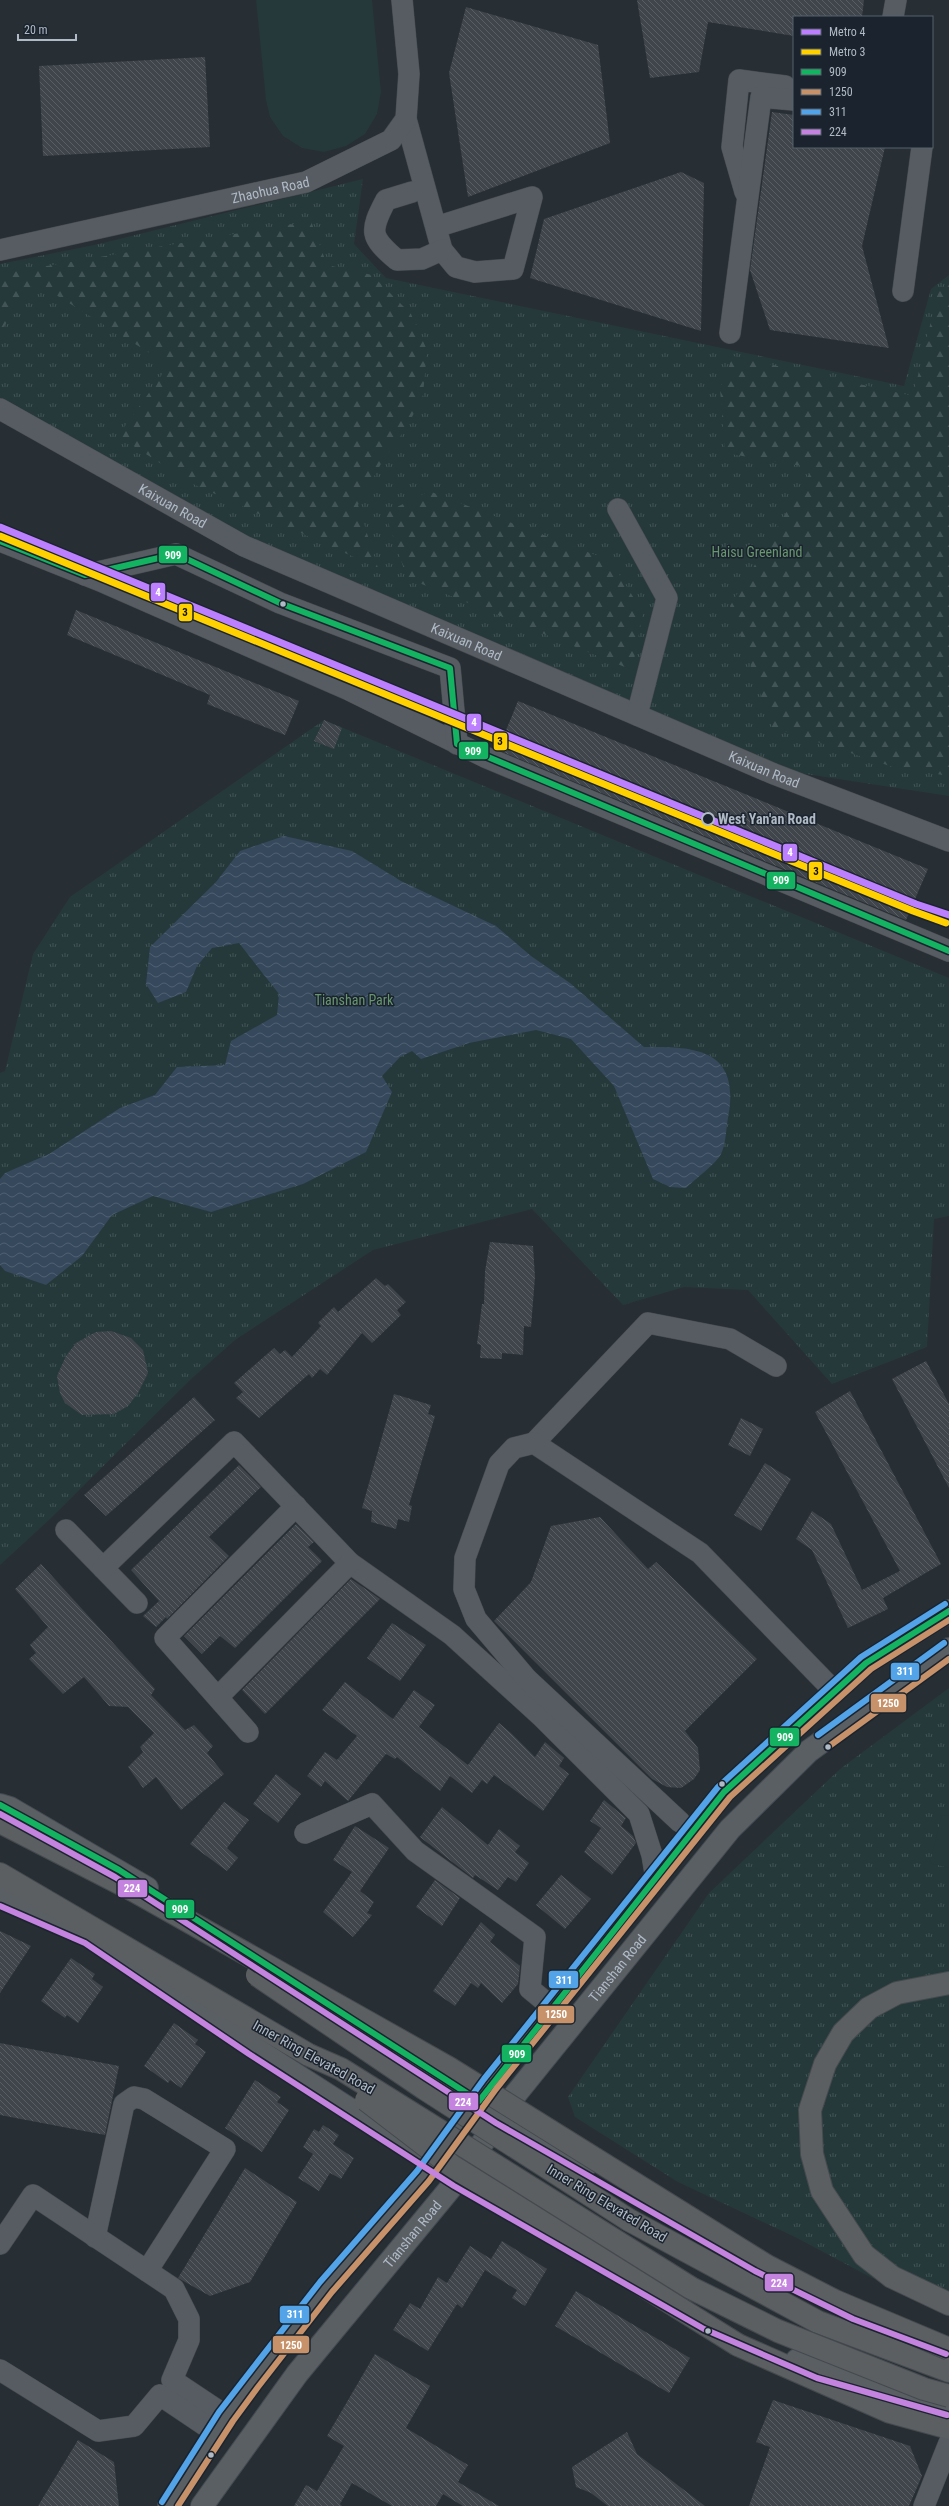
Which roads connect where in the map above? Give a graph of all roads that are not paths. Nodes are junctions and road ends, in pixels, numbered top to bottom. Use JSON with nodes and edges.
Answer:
{"nodes":[{"id":1,"x":402,"y":0,"type":"edge"},
{"id":2,"x":884,"y":0,"type":"edge"},
{"id":3,"x":896,"y":0,"type":"edge"},
{"id":4,"x":882,"y":16,"type":"edge"},
{"id":5,"x":893,"y":16,"type":"edge"},
{"id":6,"x":793,"y":87,"type":"edge"},
{"id":7,"x":793,"y":100,"type":"edge"},
{"id":8,"x":406,"y":119,"type":"junction"},
{"id":9,"x":922,"y":148,"type":"edge"},
{"id":10,"x":412,"y":192,"type":"dead end"},
{"id":11,"x":747,"y":197,"type":"junction"},
{"id":12,"x":436,"y":228,"type":"junction"},
{"id":13,"x":0,"y":250,"type":"edge"},
{"id":14,"x":442,"y":250,"type":"junction"},
{"id":15,"x":903,"y":291,"type":"dead end"},
{"id":16,"x":730,"y":332,"type":"dead end"},
{"id":17,"x":0,"y":409,"type":"edge"},
{"id":18,"x":618,"y":509,"type":"dead end"},
{"id":19,"x":0,"y":541,"type":"edge"},
{"id":20,"x":85,"y":575,"type":"junction"},
{"id":21,"x":637,"y":715,"type":"junction"},
{"id":22,"x":457,"y":744,"type":"junction"},
{"id":23,"x":949,"y":841,"type":"edge"},
{"id":24,"x":949,"y":951,"type":"edge"},
{"id":25,"x":776,"y":1366,"type":"dead end"},
{"id":26,"x":534,"y":1444,"type":"junction"},
{"id":27,"x":296,"y":1506,"type":"junction"},
{"id":28,"x":66,"y":1530,"type":"dead end"},
{"id":29,"x":350,"y":1563,"type":"junction"},
{"id":30,"x":103,"y":1568,"type":"junction"},
{"id":31,"x":137,"y":1603,"type":"dead end"},
{"id":32,"x":949,"y":1611,"type":"edge"},
{"id":33,"x":949,"y":1649,"type":"edge"},
{"id":34,"x":834,"y":1691,"type":"junction"},
{"id":35,"x":218,"y":1697,"type":"junction"},
{"id":36,"x":248,"y":1732,"type":"dead end"},
{"id":37,"x":0,"y":1805,"type":"edge"},
{"id":38,"x":0,"y":1822,"type":"edge"},
{"id":39,"x":680,"y":1822,"type":"dead end"},
{"id":40,"x":305,"y":1833,"type":"dead end"},
{"id":41,"x":0,"y":1874,"type":"edge"},
{"id":42,"x":656,"y":1879,"type":"junction"},
{"id":43,"x":131,"y":1889,"type":"junction"},
{"id":44,"x":0,"y":1897,"type":"edge"},
{"id":45,"x":949,"y":1983,"type":"edge"},
{"id":46,"x":553,"y":2008,"type":"junction"},
{"id":47,"x":309,"y":2055,"type":"junction"},
{"id":48,"x":479,"y":2101,"type":"junction"},
{"id":49,"x":500,"y":2116,"type":"junction"},
{"id":50,"x":432,"y":2162,"type":"junction"},
{"id":51,"x":458,"y":2179,"type":"junction"},
{"id":52,"x":95,"y":2237,"type":"junction"},
{"id":53,"x":0,"y":2244,"type":"edge"},
{"id":54,"x":147,"y":2272,"type":"junction"},
{"id":55,"x":949,"y":2304,"type":"edge"},
{"id":56,"x":949,"y":2348,"type":"edge"},
{"id":57,"x":0,"y":2370,"type":"edge"},
{"id":58,"x":949,"y":2371,"type":"edge"},
{"id":59,"x":166,"y":2388,"type":"junction"},
{"id":60,"x":949,"y":2396,"type":"edge"},
{"id":61,"x":949,"y":2407,"type":"edge"},
{"id":62,"x":221,"y":2424,"type":"junction"},
{"id":63,"x":949,"y":2428,"type":"edge"},
{"id":64,"x":949,"y":2443,"type":"edge"},
{"id":65,"x":169,"y":2506,"type":"edge"},
{"id":66,"x":202,"y":2506,"type":"edge"},
{"id":67,"x":924,"y":2506,"type":"edge"}],
"edges":[{"from":1,"to":8,"type":"street"},
{"from":2,"to":4,"type":"street"},
{"from":3,"to":5,"type":"street"},
{"from":6,"to":11,"type":"street"},
{"from":7,"to":11,"type":"street"},
{"from":8,"to":12,"type":"street"},
{"from":8,"to":13,"type":"street","name":"Zhaohua Road"},
{"from":9,"to":15,"type":"street"},
{"from":10,"to":14,"type":"street"},
{"from":11,"to":16,"type":"street"},
{"from":12,"to":14,"type":"street"},
{"from":12,"to":14,"type":"street"},
{"from":17,"to":21,"type":"street","name":"Kaixuan Road"},
{"from":18,"to":21,"type":"street"},
{"from":19,"to":20,"type":"street"},
{"from":20,"to":22,"type":"street"},
{"from":20,"to":22,"type":"street"},
{"from":21,"to":23,"type":"street","name":"Kaixuan Road"},
{"from":22,"to":24,"type":"street"},
{"from":25,"to":26,"type":"street"},
{"from":26,"to":34,"type":"street"},
{"from":26,"to":39,"type":"street"},
{"from":27,"to":29,"type":"street"},
{"from":27,"to":30,"type":"street"},
{"from":27,"to":35,"type":"street"},
{"from":28,"to":30,"type":"street"},
{"from":29,"to":35,"type":"street"},
{"from":29,"to":42,"type":"street"},
{"from":30,"to":31,"type":"street"},
{"from":32,"to":34,"type":"main road","name":"Tianshan Road"},
{"from":33,"to":49,"type":"main road","name":"Tianshan Road"},
{"from":34,"to":42,"type":"main road","name":"Tianshan Road"},
{"from":35,"to":36,"type":"street"},
{"from":37,"to":48,"type":"main road"},
{"from":38,"to":43,"type":"highway","name":"Inner Ring Elevated Road"},
{"from":40,"to":46,"type":"street"},
{"from":41,"to":47,"type":"highway","name":"Inner Ring Elevated Road"},
{"from":42,"to":46,"type":"main road","name":"Tianshan Road"},
{"from":43,"to":56,"type":"highway","bridge":true},
{"from":43,"to":58,"type":"highway","name":"Inner Ring Elevated Road","bridge":true},
{"from":44,"to":50,"type":"main road"},
{"from":45,"to":55,"type":"highway"},
{"from":46,"to":48,"type":"main road","name":"Tianshan Road"},
{"from":47,"to":60,"type":"highway","name":"Inner Ring Elevated Road","bridge":true},
{"from":47,"to":63,"type":"highway","bridge":true},
{"from":48,"to":49,"type":"main road"},
{"from":48,"to":50,"type":"main road","name":"Tianshan Road"},
{"from":49,"to":51,"type":"main road","name":"Tianshan Road"},
{"from":49,"to":56,"type":"main road"},
{"from":50,"to":51,"type":"main road"},
{"from":50,"to":62,"type":"main road","name":"Tianshan Road"},
{"from":51,"to":61,"type":"main road"},
{"from":51,"to":66,"type":"main road","name":"Tianshan Road"},
{"from":52,"to":53,"type":"street"},
{"from":52,"to":54,"type":"street"},
{"from":52,"to":54,"type":"street"},
{"from":54,"to":59,"type":"street"},
{"from":57,"to":59,"type":"street"},
{"from":59,"to":62,"type":"street"},
{"from":62,"to":65,"type":"main road","name":"Tianshan Road"},
{"from":64,"to":67,"type":"street"}]}
